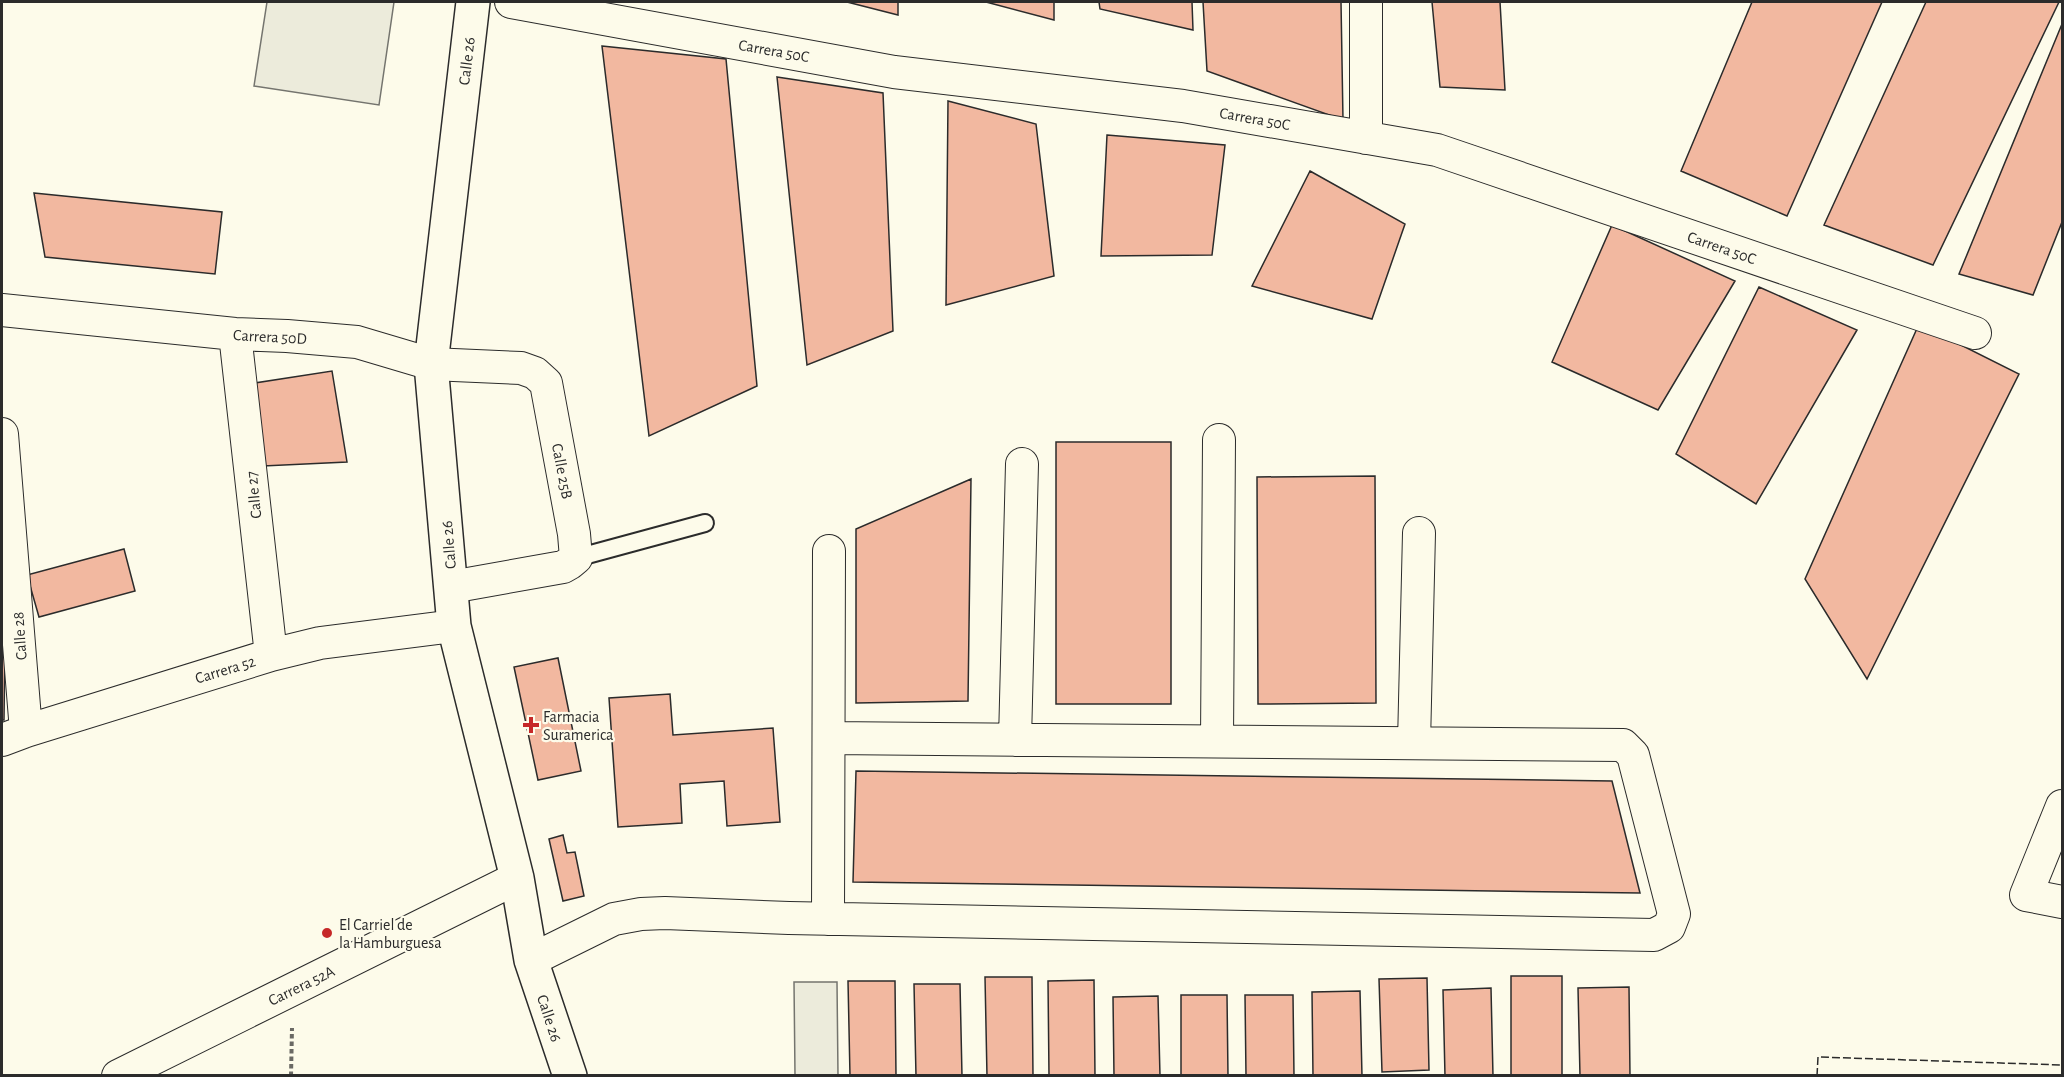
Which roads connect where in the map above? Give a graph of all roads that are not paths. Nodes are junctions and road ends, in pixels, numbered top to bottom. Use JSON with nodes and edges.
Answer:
{"nodes":[{"id":1,"x":473,"y":2,"type":"edge"},
{"id":2,"x":511,"y":2,"type":"edge"},
{"id":3,"x":1366,"y":2,"type":"edge"},
{"id":4,"x":1366,"y":138,"type":"junction"},
{"id":5,"x":2,"y":310,"type":"edge"},
{"id":6,"x":1975,"y":333,"type":"dead end"},
{"id":7,"x":235,"y":334,"type":"junction"},
{"id":8,"x":431,"y":364,"type":"junction"},
{"id":9,"x":535,"y":373,"type":"joint"},
{"id":10,"x":2,"y":434,"type":"edge"},
{"id":11,"x":1219,"y":440,"type":"dead end"},
{"id":12,"x":1022,"y":464,"type":"dead end"},
{"id":13,"x":705,"y":523,"type":"dead end"},
{"id":14,"x":6,"y":529,"type":"edge"},
{"id":15,"x":1419,"y":533,"type":"dead end"},
{"id":16,"x":829,"y":551,"type":"dead end"},
{"id":17,"x":569,"y":562,"type":"junction"},
{"id":18,"x":451,"y":587,"type":"junction"},
{"id":19,"x":454,"y":626,"type":"junction"},
{"id":20,"x":271,"y":655,"type":"junction"},
{"id":21,"x":14,"y":735,"type":"edge"},
{"id":22,"x":830,"y":738,"type":"junction"},
{"id":23,"x":1015,"y":740,"type":"junction"},
{"id":24,"x":1217,"y":741,"type":"junction"},
{"id":25,"x":1414,"y":743,"type":"junction"},
{"id":26,"x":2062,"y":806,"type":"edge"},
{"id":27,"x":517,"y":878,"type":"junction"},
{"id":28,"x":2062,"y":902,"type":"edge"},
{"id":29,"x":828,"y":919,"type":"junction"},
{"id":30,"x":531,"y":960,"type":"junction"},
{"id":31,"x":118,"y":1076,"type":"edge"},
{"id":32,"x":570,"y":1076,"type":"edge"}],
"edges":[{"from":1,"to":8,"type":"street","name":"Calle 26"},
{"from":2,"to":4,"type":"street","name":"Carrera 50C"},
{"from":3,"to":4,"type":"street"},
{"from":4,"to":6,"type":"street","name":"Carrera 50C"},
{"from":5,"to":7,"type":"street","name":"Carrera 50D"},
{"from":7,"to":8,"type":"street","name":"Carrera 50D"},
{"from":7,"to":20,"type":"street","name":"Calle 27"},
{"from":8,"to":9,"type":"street","name":"Carrera 50D"},
{"from":8,"to":18,"type":"street","name":"Calle 26"},
{"from":9,"to":17,"type":"street","name":"Calle 25B"},
{"from":10,"to":14,"type":"street","name":"Calle 28"},
{"from":11,"to":24,"type":"street"},
{"from":12,"to":23,"type":"street"},
{"from":13,"to":17,"type":"lane"},
{"from":14,"to":21,"type":"street","name":"Calle 28"},
{"from":15,"to":25,"type":"street"},
{"from":16,"to":22,"type":"street"},
{"from":17,"to":18,"type":"street"},
{"from":18,"to":19,"type":"street","name":"Calle 26"},
{"from":19,"to":20,"type":"street","name":"Carrera 52"},
{"from":19,"to":27,"type":"street","name":"Calle 26"},
{"from":20,"to":21,"type":"street","name":"Carrera 52"},
{"from":22,"to":23,"type":"street"},
{"from":22,"to":29,"type":"street"},
{"from":23,"to":24,"type":"street"},
{"from":24,"to":25,"type":"street"},
{"from":25,"to":29,"type":"street"},
{"from":26,"to":28,"type":"street"},
{"from":27,"to":30,"type":"street","name":"Calle 26"},
{"from":27,"to":31,"type":"street","name":"Carrera 52A"},
{"from":29,"to":30,"type":"street"},
{"from":30,"to":32,"type":"street","name":"Calle 26"}]}
